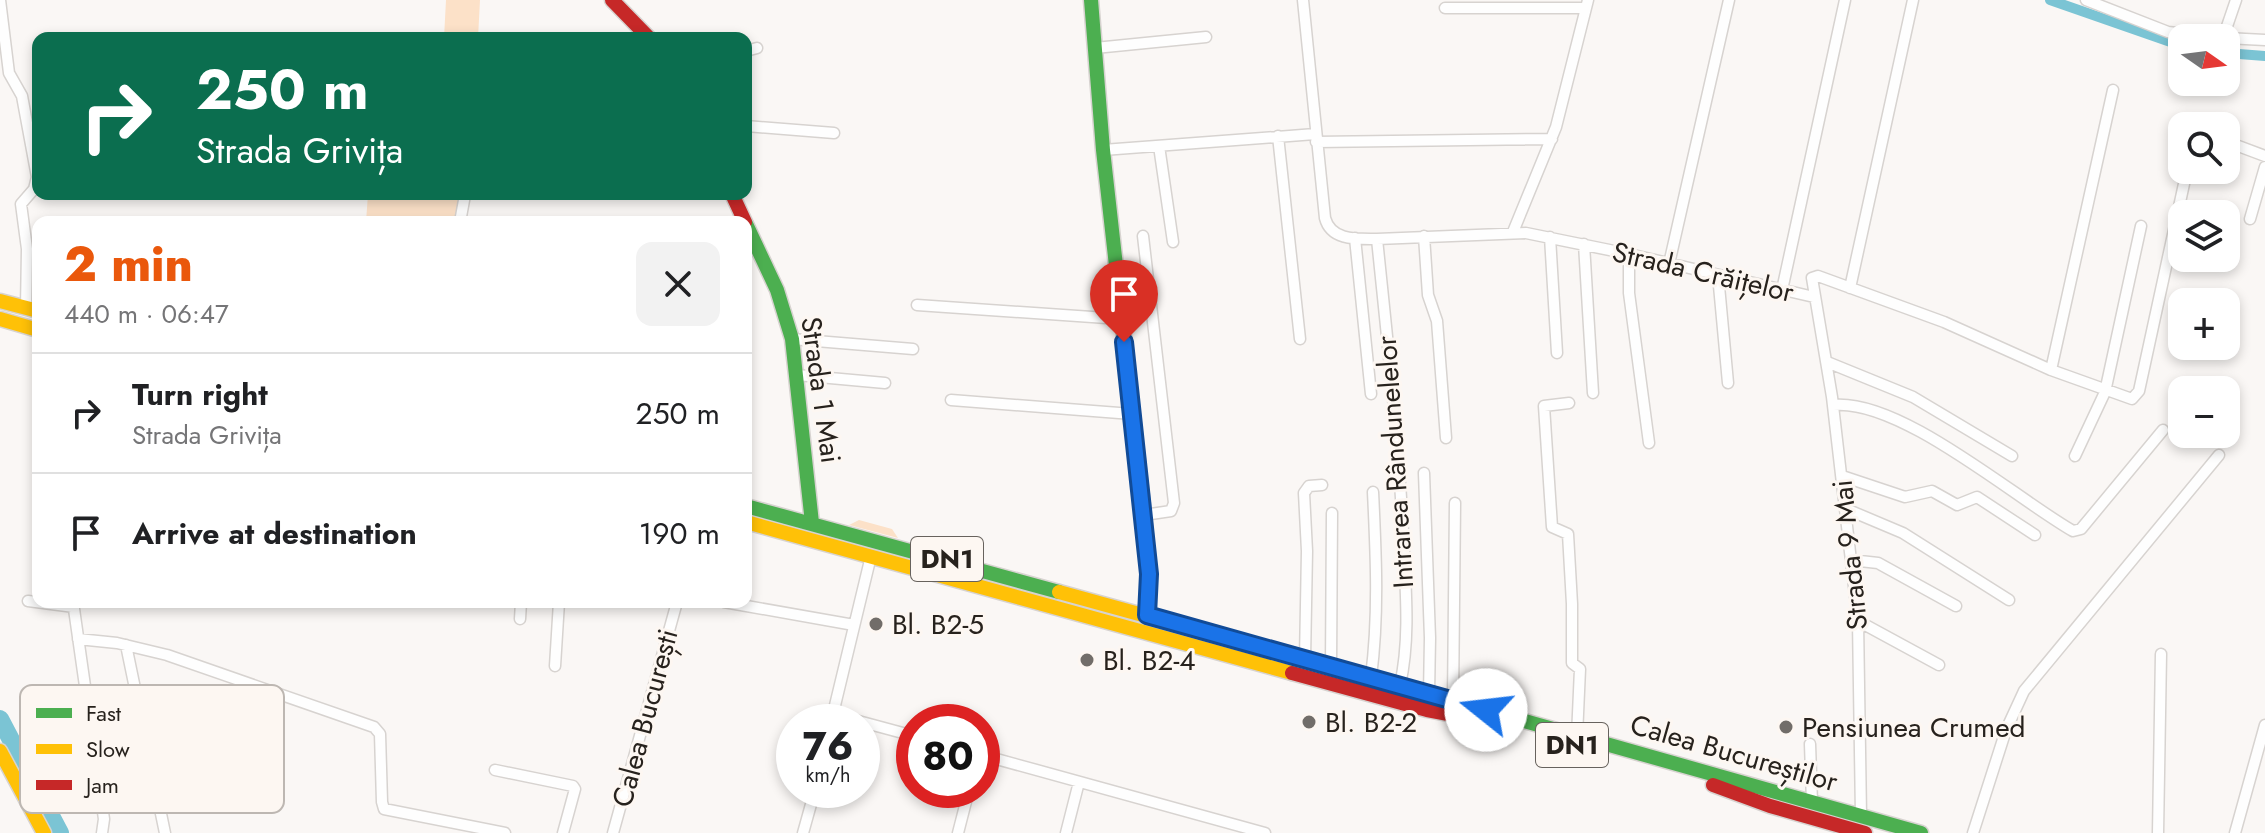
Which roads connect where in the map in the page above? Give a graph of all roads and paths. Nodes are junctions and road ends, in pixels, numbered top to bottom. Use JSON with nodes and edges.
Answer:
{"nodes":[{"id":1,"x":0,"y":0,"type":"edge"},
{"id":2,"x":612,"y":0,"type":"edge"},
{"id":3,"x":1091,"y":0,"type":"edge"},
{"id":4,"x":1303,"y":0,"type":"edge"},
{"id":5,"x":1729,"y":0,"type":"edge"},
{"id":6,"x":1845,"y":0,"type":"edge"},
{"id":7,"x":1913,"y":0,"type":"edge"},
{"id":8,"x":2086,"y":0,"type":"edge"},
{"id":9,"x":2236,"y":0,"type":"edge"},
{"id":10,"x":1587,"y":4,"type":"edge"},
{"id":11,"x":1445,"y":8,"type":"dead end"},
{"id":12,"x":2228,"y":24,"type":"edge"},
{"id":13,"x":643,"y":32,"type":"edge"},
{"id":14,"x":2168,"y":32,"type":"edge"},
{"id":15,"x":1206,"y":37,"type":"dead end"},
{"id":16,"x":2240,"y":39,"type":"edge"},
{"id":17,"x":2265,"y":40,"type":"edge"},
{"id":18,"x":1095,"y":48,"type":"junction"},
{"id":19,"x":2113,"y":90,"type":"dead end"},
{"id":20,"x":752,"y":126,"type":"edge"},
{"id":21,"x":834,"y":133,"type":"dead end"},
{"id":22,"x":1278,"y":136,"type":"junction"},
{"id":23,"x":1315,"y":138,"type":"junction"},
{"id":24,"x":1552,"y":139,"type":"junction"},
{"id":25,"x":1159,"y":146,"type":"junction"},
{"id":26,"x":2240,"y":147,"type":"edge"},
{"id":27,"x":32,"y":150,"type":"edge"},
{"id":28,"x":1103,"y":150,"type":"junction"},
{"id":29,"x":2265,"y":156,"type":"edge"},
{"id":30,"x":2265,"y":167,"type":"edge"},
{"id":31,"x":2184,"y":184,"type":"edge"},
{"id":32,"x":32,"y":191,"type":"edge"},
{"id":33,"x":2250,"y":219,"type":"dead end"},
{"id":34,"x":2141,"y":226,"type":"dead end"},
{"id":35,"x":1513,"y":232,"type":"junction"},
{"id":36,"x":752,"y":236,"type":"edge"},
{"id":37,"x":1143,"y":236,"type":"dead end"},
{"id":38,"x":1424,"y":236,"type":"junction"},
{"id":39,"x":1550,"y":237,"type":"junction"},
{"id":40,"x":1355,"y":238,"type":"junction"},
{"id":41,"x":1377,"y":239,"type":"junction"},
{"id":42,"x":1173,"y":242,"type":"dead end"},
{"id":43,"x":1584,"y":244,"type":"junction"},
{"id":44,"x":1629,"y":254,"type":"junction"},
{"id":45,"x":1669,"y":264,"type":"junction"},
{"id":46,"x":1718,"y":275,"type":"junction"},
{"id":47,"x":1850,"y":288,"type":"junction"},
{"id":48,"x":1782,"y":290,"type":"junction"},
{"id":49,"x":1814,"y":297,"type":"junction"},
{"id":50,"x":0,"y":301,"type":"edge"},
{"id":51,"x":917,"y":305,"type":"dead end"},
{"id":52,"x":32,"y":310,"type":"edge"},
{"id":53,"x":0,"y":319,"type":"edge"},
{"id":54,"x":1121,"y":319,"type":"junction"},
{"id":55,"x":32,"y":328,"type":"edge"},
{"id":56,"x":792,"y":339,"type":"junction"},
{"id":57,"x":1300,"y":339,"type":"dead end"},
{"id":58,"x":913,"y":349,"type":"dead end"},
{"id":59,"x":1557,"y":353,"type":"dead end"},
{"id":60,"x":1827,"y":362,"type":"junction"},
{"id":61,"x":2051,"y":370,"type":"junction"},
{"id":62,"x":797,"y":375,"type":"junction"},
{"id":63,"x":885,"y":383,"type":"dead end"},
{"id":64,"x":1728,"y":383,"type":"dead end"},
{"id":65,"x":2105,"y":392,"type":"junction"},
{"id":66,"x":1593,"y":393,"type":"dead end"},
{"id":67,"x":1371,"y":394,"type":"dead end"},
{"id":68,"x":951,"y":400,"type":"dead end"},
{"id":69,"x":1569,"y":403,"type":"dead end"},
{"id":70,"x":1833,"y":405,"type":"junction"},
{"id":71,"x":1132,"y":414,"type":"junction"},
{"id":72,"x":2163,"y":430,"type":"dead end"},
{"id":73,"x":1446,"y":438,"type":"dead end"},
{"id":74,"x":1649,"y":443,"type":"dead end"},
{"id":75,"x":2219,"y":455,"type":"dead end"},
{"id":76,"x":2012,"y":456,"type":"dead end"},
{"id":77,"x":2075,"y":456,"type":"dead end"},
{"id":78,"x":1424,"y":473,"type":"dead end"},
{"id":79,"x":1842,"y":476,"type":"junction"},
{"id":80,"x":1322,"y":485,"type":"dead end"},
{"id":81,"x":1373,"y":492,"type":"dead end"},
{"id":82,"x":1455,"y":503,"type":"dead end"},
{"id":83,"x":752,"y":508,"type":"edge"},
{"id":84,"x":1846,"y":509,"type":"junction"},
{"id":85,"x":1332,"y":513,"type":"dead end"},
{"id":86,"x":1144,"y":515,"type":"junction"},
{"id":87,"x":812,"y":523,"type":"junction"},
{"id":88,"x":752,"y":524,"type":"edge"},
{"id":89,"x":2035,"y":535,"type":"dead end"},
{"id":90,"x":871,"y":556,"type":"junction"},
{"id":91,"x":1851,"y":560,"type":"junction"},
{"id":92,"x":2009,"y":600,"type":"dead end"},
{"id":93,"x":28,"y":601,"type":"dead end"},
{"id":94,"x":32,"y":601,"type":"edge"},
{"id":95,"x":1956,"y":606,"type":"dead end"},
{"id":96,"x":752,"y":607,"type":"edge"},
{"id":97,"x":74,"y":608,"type":"edge"},
{"id":98,"x":521,"y":608,"type":"edge"},
{"id":99,"x":559,"y":608,"type":"edge"},
{"id":100,"x":675,"y":608,"type":"edge"},
{"id":101,"x":1147,"y":615,"type":"junction"},
{"id":102,"x":520,"y":619,"type":"dead end"},
{"id":103,"x":1858,"y":621,"type":"junction"},
{"id":104,"x":854,"y":625,"type":"junction"},
{"id":105,"x":78,"y":639,"type":"junction"},
{"id":106,"x":126,"y":645,"type":"junction"},
{"id":107,"x":2161,"y":654,"type":"dead end"},
{"id":108,"x":1305,"y":659,"type":"junction"},
{"id":109,"x":1939,"y":665,"type":"dead end"},
{"id":110,"x":555,"y":666,"type":"dead end"},
{"id":111,"x":1331,"y":666,"type":"junction"},
{"id":112,"x":1371,"y":677,"type":"junction"},
{"id":113,"x":84,"y":685,"type":"edge"},
{"id":114,"x":134,"y":685,"type":"edge"},
{"id":115,"x":253,"y":685,"type":"edge"},
{"id":116,"x":1400,"y":685,"type":"junction"},
{"id":117,"x":1429,"y":694,"type":"junction"},
{"id":118,"x":284,"y":696,"type":"edge"},
{"id":119,"x":1453,"y":701,"type":"junction"},
{"id":120,"x":835,"y":704,"type":"edge"},
{"id":121,"x":2265,"y":725,"type":"edge"},
{"id":122,"x":1577,"y":736,"type":"junction"},
{"id":123,"x":1810,"y":744,"type":"dead end"},
{"id":124,"x":0,"y":751,"type":"edge"},
{"id":125,"x":1000,"y":760,"type":"edge"},
{"id":126,"x":495,"y":770,"type":"dead end"},
{"id":127,"x":1079,"y":782,"type":"junction"},
{"id":128,"x":20,"y":788,"type":"edge"},
{"id":129,"x":1812,"y":802,"type":"junction"},
{"id":130,"x":810,"y":808,"type":"edge"},
{"id":131,"x":964,"y":808,"type":"edge"},
{"id":132,"x":33,"y":813,"type":"edge"},
{"id":133,"x":161,"y":813,"type":"edge"},
{"id":134,"x":1861,"y":816,"type":"junction"},
{"id":135,"x":44,"y":833,"type":"edge"},
{"id":136,"x":165,"y":833,"type":"edge"},
{"id":137,"x":503,"y":833,"type":"edge"},
{"id":138,"x":563,"y":833,"type":"edge"},
{"id":139,"x":613,"y":833,"type":"edge"},
{"id":140,"x":803,"y":833,"type":"edge"},
{"id":141,"x":958,"y":833,"type":"edge"},
{"id":142,"x":1066,"y":833,"type":"edge"},
{"id":143,"x":1265,"y":833,"type":"edge"},
{"id":144,"x":1865,"y":833,"type":"edge"},
{"id":145,"x":1921,"y":833,"type":"edge"},
{"id":146,"x":1973,"y":833,"type":"edge"},
{"id":147,"x":2158,"y":833,"type":"edge"},
{"id":148,"x":2235,"y":833,"type":"edge"}],
"edges":[{"from":1,"to":27,"type":"street"},
{"from":2,"to":13,"type":"main road"},
{"from":3,"to":18,"type":"main road"},
{"from":4,"to":23,"type":"street"},
{"from":5,"to":45,"type":"street"},
{"from":6,"to":48,"type":"street"},
{"from":7,"to":47,"type":"street"},
{"from":8,"to":14,"type":"street"},
{"from":9,"to":12,"type":"street"},
{"from":10,"to":11,"type":"street"},
{"from":10,"to":24,"type":"street"},
{"from":15,"to":18,"type":"street"},
{"from":16,"to":17,"type":"street"},
{"from":18,"to":28,"type":"main road"},
{"from":19,"to":61,"type":"street"},
{"from":20,"to":21,"type":"street"},
{"from":22,"to":23,"type":"street"},
{"from":22,"to":25,"type":"street"},
{"from":22,"to":57,"type":"street"},
{"from":23,"to":24,"type":"street"},
{"from":23,"to":40,"type":"street"},
{"from":24,"to":35,"type":"street"},
{"from":25,"to":28,"type":"street"},
{"from":25,"to":42,"type":"street"},
{"from":26,"to":29,"type":"street"},
{"from":28,"to":54,"type":"main road"},
{"from":30,"to":33,"type":"street"},
{"from":31,"to":65,"type":"street","name":"Strada Crăițelor"},
{"from":32,"to":52,"type":"street"},
{"from":34,"to":65,"type":"street"},
{"from":35,"to":38,"type":"street","name":"Strada Crăițelor"},
{"from":35,"to":39,"type":"street","name":"Strada Crăițelor"},
{"from":36,"to":56,"type":"main road","name":"Strada 1 Mai"},
{"from":37,"to":86,"type":"street"},
{"from":38,"to":41,"type":"street","name":"Strada Crăițelor"},
{"from":38,"to":73,"type":"street"},
{"from":39,"to":43,"type":"street","name":"Strada Crăițelor"},
{"from":39,"to":59,"type":"street"},
{"from":40,"to":41,"type":"street","name":"Strada Crăițelor"},
{"from":40,"to":67,"type":"street"},
{"from":41,"to":116,"type":"street","name":"Intrarea Rândunelelor"},
{"from":43,"to":44,"type":"street","name":"Strada Crăițelor"},
{"from":43,"to":66,"type":"street"},
{"from":44,"to":45,"type":"street","name":"Strada Crăițelor"},
{"from":44,"to":74,"type":"street"},
{"from":45,"to":46,"type":"street","name":"Strada Crăițelor"},
{"from":46,"to":48,"type":"street","name":"Strada Crăițelor"},
{"from":46,"to":64,"type":"street"},
{"from":47,"to":49,"type":"street","name":"Strada Crăițelor"},
{"from":47,"to":61,"type":"street","name":"Strada Crăițelor"},
{"from":48,"to":49,"type":"street","name":"Strada Crăițelor"},
{"from":49,"to":60,"type":"street","name":"Strada 9 Mai"},
{"from":50,"to":52,"type":"main road"},
{"from":51,"to":54,"type":"street"},
{"from":53,"to":55,"type":"main road"},
{"from":54,"to":71,"type":"main road"},
{"from":56,"to":58,"type":"street"},
{"from":56,"to":62,"type":"main road","name":"Strada 1 Mai"},
{"from":60,"to":70,"type":"street","name":"Strada 9 Mai"},
{"from":60,"to":76,"type":"street"},
{"from":61,"to":65,"type":"street","name":"Strada Crăițelor"},
{"from":62,"to":63,"type":"street"},
{"from":62,"to":87,"type":"main road","name":"Strada 1 Mai"},
{"from":65,"to":77,"type":"street"},
{"from":68,"to":71,"type":"street"},
{"from":69,"to":122,"type":"street"},
{"from":70,"to":72,"type":"street"},
{"from":70,"to":79,"type":"street","name":"Strada 9 Mai"},
{"from":71,"to":86,"type":"main road"},
{"from":75,"to":146,"type":"street"},
{"from":78,"to":117,"type":"street"},
{"from":79,"to":84,"type":"street","name":"Strada 9 Mai"},
{"from":79,"to":89,"type":"street"},
{"from":80,"to":108,"type":"street"},
{"from":81,"to":112,"type":"street"},
{"from":82,"to":119,"type":"street"},
{"from":83,"to":87,"type":"main road","name":"Calea Bucureștilor","number":"DN1"},
{"from":84,"to":91,"type":"street","name":"Strada 9 Mai"},
{"from":84,"to":92,"type":"street"},
{"from":85,"to":111,"type":"street"},
{"from":86,"to":101,"type":"main road"},
{"from":87,"to":101,"type":"main road","name":"Calea Bucureștilor","number":"DN1"},
{"from":88,"to":90,"type":"main road","name":"Calea Bucureștilor","number":"DN1"},
{"from":90,"to":104,"type":"street"},
{"from":90,"to":144,"type":"main road","name":"Calea Bucureștilor","number":"DN1"},
{"from":91,"to":95,"type":"street"},
{"from":91,"to":103,"type":"street","name":"Strada 9 Mai"},
{"from":93,"to":94,"type":"street"},
{"from":96,"to":104,"type":"street"},
{"from":97,"to":105,"type":"street"},
{"from":98,"to":102,"type":"street"},
{"from":99,"to":110,"type":"street"},
{"from":100,"to":139,"type":"street","name":"Calea București"},
{"from":101,"to":108,"type":"main road","name":"Calea Bucureștilor","number":"DN1"},
{"from":103,"to":109,"type":"street"},
{"from":103,"to":134,"type":"street","name":"Strada 9 Mai"},
{"from":104,"to":120,"type":"street"},
{"from":105,"to":106,"type":"street"},
{"from":105,"to":113,"type":"street"},
{"from":106,"to":114,"type":"street"},
{"from":106,"to":115,"type":"street"},
{"from":107,"to":147,"type":"street"},
{"from":108,"to":111,"type":"main road","name":"Calea Bucureștilor","number":"DN1"},
{"from":111,"to":112,"type":"main road","name":"Calea Bucureștilor","number":"DN1"},
{"from":112,"to":116,"type":"main road","name":"Calea Bucureștilor","number":"DN1"},
{"from":116,"to":117,"type":"main road","name":"Calea Bucureștilor","number":"DN1"},
{"from":117,"to":119,"type":"main road","name":"Calea Bucureștilor","number":"DN1"},
{"from":118,"to":137,"type":"street"},
{"from":119,"to":122,"type":"main road","name":"Calea Bucureștilor","number":"DN1"},
{"from":121,"to":148,"type":"street"},
{"from":122,"to":129,"type":"main road","name":"Calea Bucureștilor","number":"DN1"},
{"from":123,"to":129,"type":"street"},
{"from":124,"to":128,"type":"main road"},
{"from":125,"to":127,"type":"street"},
{"from":126,"to":138,"type":"street"},
{"from":127,"to":142,"type":"street"},
{"from":127,"to":143,"type":"street"},
{"from":129,"to":134,"type":"main road","name":"Calea Bucureștilor","number":"DN1"},
{"from":130,"to":140,"type":"street"},
{"from":131,"to":141,"type":"street"},
{"from":132,"to":135,"type":"main road"},
{"from":133,"to":136,"type":"street"},
{"from":134,"to":145,"type":"main road","name":"Calea Bucureștilor","number":"DN1"}]}
